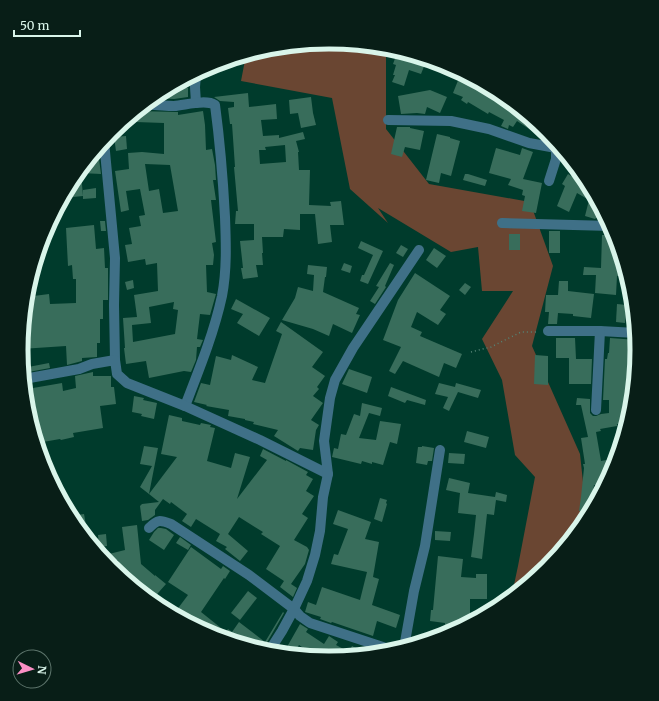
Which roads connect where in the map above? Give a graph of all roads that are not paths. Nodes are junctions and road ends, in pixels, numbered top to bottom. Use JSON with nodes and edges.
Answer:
{"nodes":[{"id":1,"x":196,"y":80,"type":"edge"},
{"id":2,"x":196,"y":103,"type":"junction"},
{"id":3,"x":155,"y":105,"type":"edge"},
{"id":4,"x":388,"y":120,"type":"dead end"},
{"id":5,"x":551,"y":146,"type":"edge"},
{"id":6,"x":105,"y":150,"type":"edge"},
{"id":7,"x":557,"y":153,"type":"edge"},
{"id":8,"x":549,"y":181,"type":"dead end"},
{"id":9,"x":502,"y":223,"type":"dead end"},
{"id":10,"x":604,"y":226,"type":"edge"},
{"id":11,"x":419,"y":250,"type":"dead end"},
{"id":12,"x":548,"y":331,"type":"road end"},
{"id":13,"x":600,"y":331,"type":"junction"},
{"id":14,"x":630,"y":333,"type":"edge"},
{"id":15,"x":114,"y":360,"type":"junction"},
{"id":16,"x":30,"y":378,"type":"edge"},
{"id":17,"x":185,"y":406,"type":"junction"},
{"id":18,"x":596,"y":410,"type":"dead end"},
{"id":19,"x":440,"y":450,"type":"dead end"},
{"id":20,"x":328,"y":474,"type":"junction"},
{"id":21,"x":149,"y":528,"type":"dead end"},
{"id":22,"x":294,"y":609,"type":"junction"},
{"id":23,"x":405,"y":643,"type":"edge"},
{"id":24,"x":272,"y":646,"type":"edge"},
{"id":25,"x":382,"y":647,"type":"edge"}],
"edges":[{"from":1,"to":2,"type":"street"},
{"from":2,"to":3,"type":"street"},
{"from":2,"to":17,"type":"street"},
{"from":4,"to":5,"type":"street"},
{"from":6,"to":15,"type":"street"},
{"from":7,"to":8,"type":"street"},
{"from":9,"to":10,"type":"street"},
{"from":11,"to":20,"type":"street"},
{"from":12,"to":13,"type":"street"},
{"from":13,"to":14,"type":"street"},
{"from":13,"to":18,"type":"street"},
{"from":15,"to":16,"type":"street"},
{"from":15,"to":17,"type":"street"},
{"from":17,"to":20,"type":"street"},
{"from":19,"to":23,"type":"street"},
{"from":20,"to":22,"type":"street"},
{"from":21,"to":22,"type":"street"},
{"from":22,"to":24,"type":"street"},
{"from":22,"to":25,"type":"street"}]}
